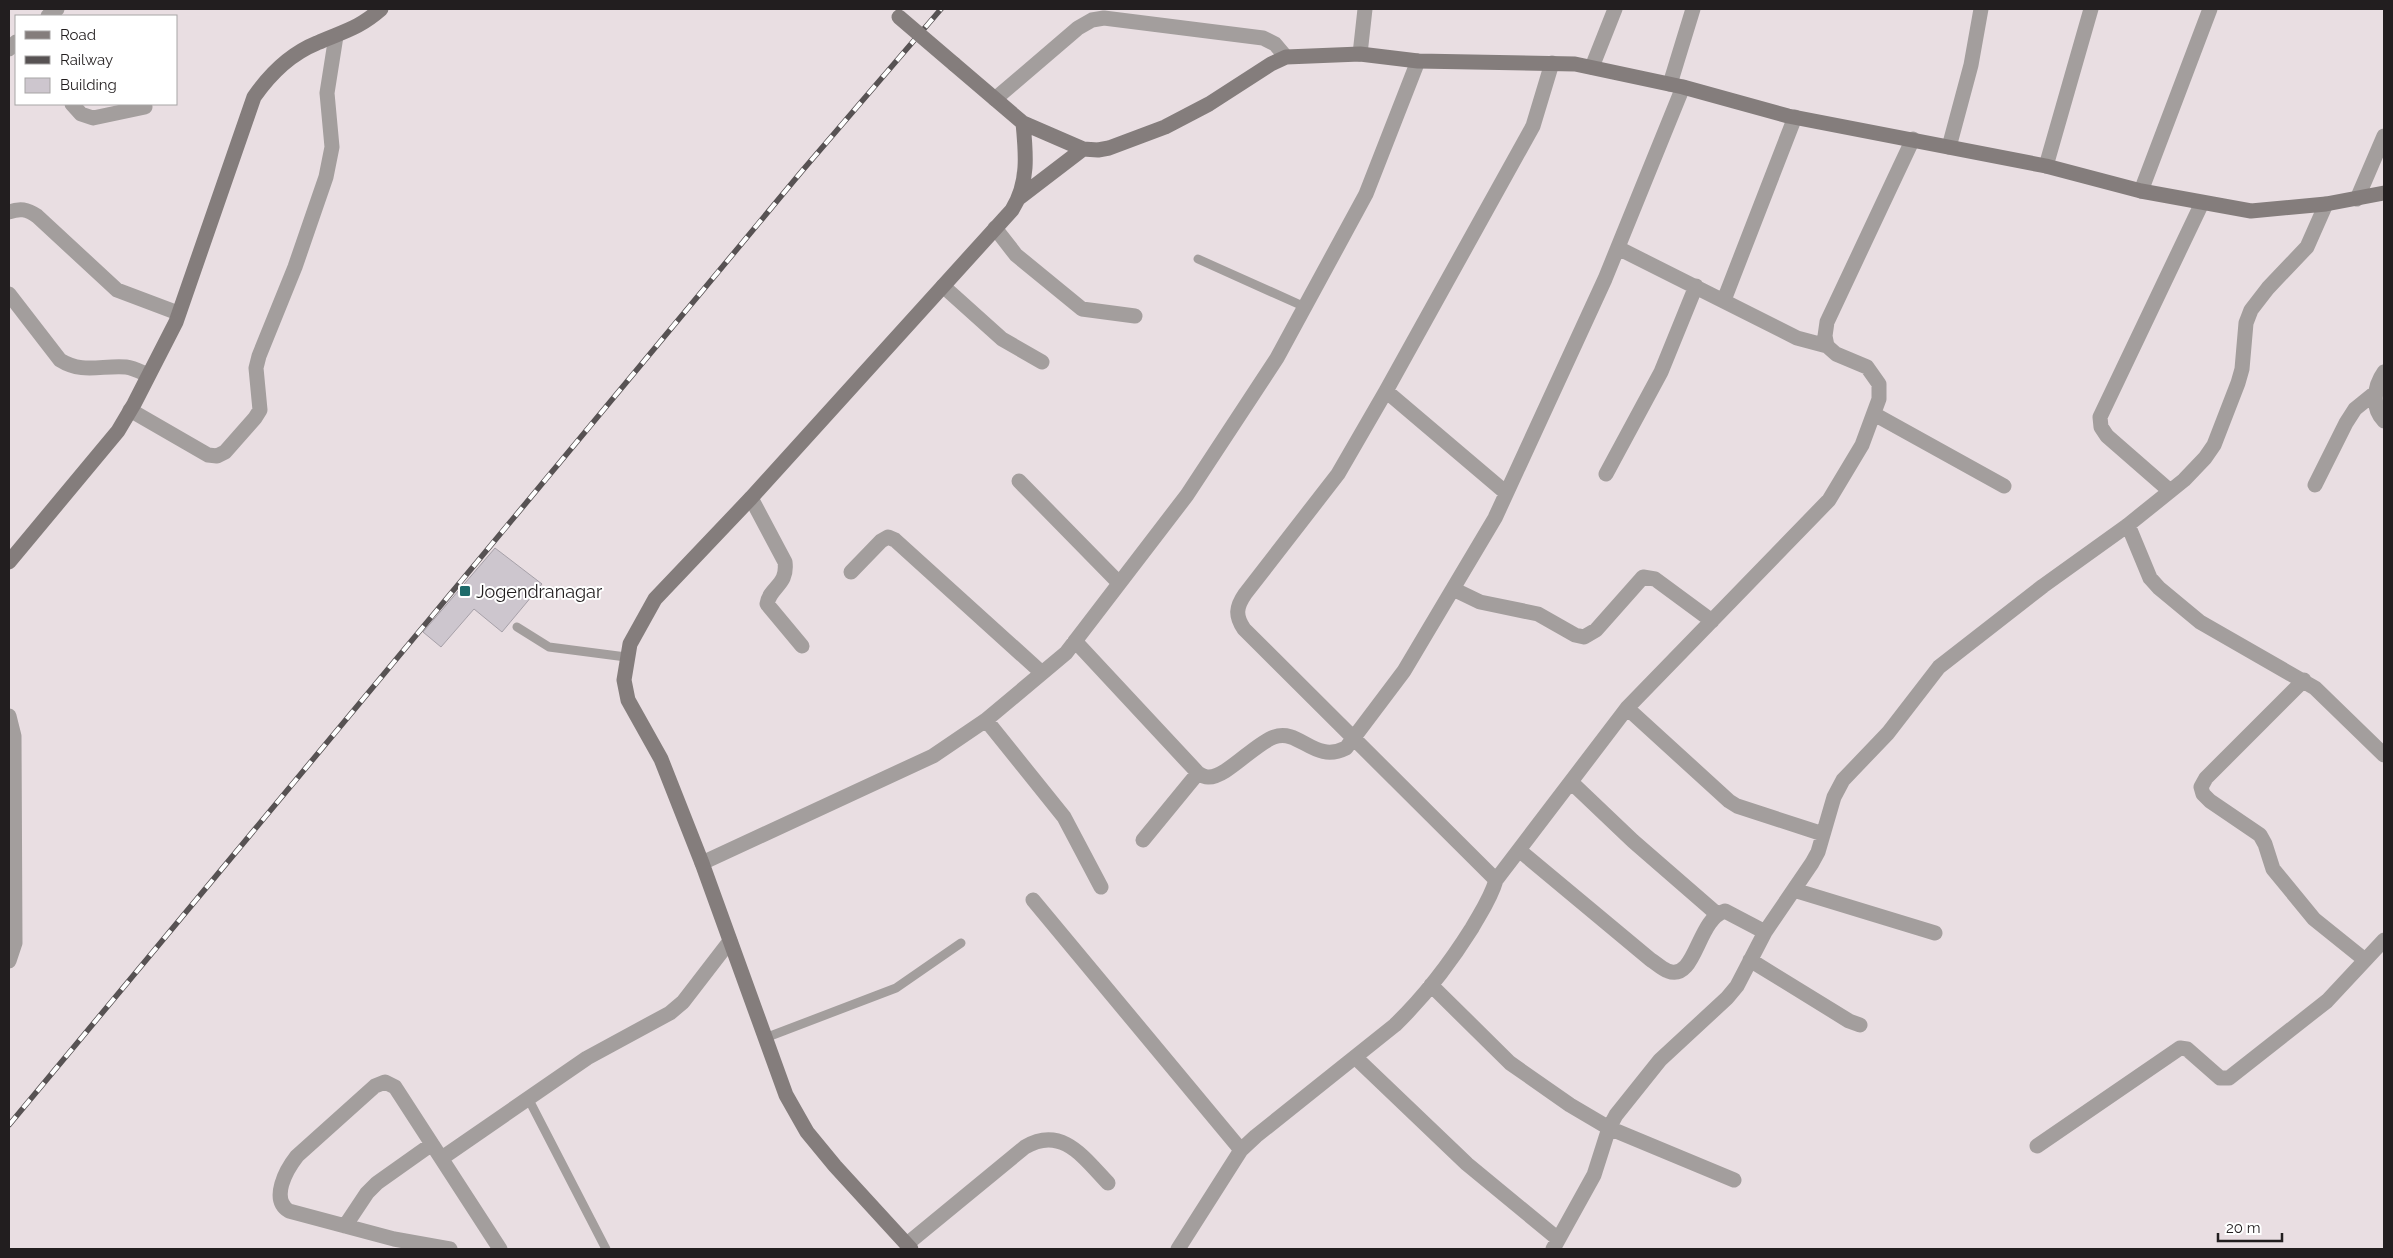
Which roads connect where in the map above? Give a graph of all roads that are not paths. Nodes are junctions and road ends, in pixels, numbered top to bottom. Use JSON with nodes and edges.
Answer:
{"nodes":[{"id":1,"x":381,"y":9,"type":"edge"},
{"id":2,"x":1365,"y":9,"type":"edge"},
{"id":3,"x":1615,"y":9,"type":"edge"},
{"id":4,"x":1693,"y":9,"type":"edge"},
{"id":5,"x":1981,"y":9,"type":"edge"},
{"id":6,"x":2091,"y":9,"type":"edge"},
{"id":7,"x":2210,"y":9,"type":"edge"},
{"id":8,"x":895,"y":13,"type":"edge"},
{"id":9,"x":336,"y":36,"type":"junction"},
{"id":10,"x":1360,"y":54,"type":"junction"},
{"id":11,"x":1286,"y":57,"type":"junction"},
{"id":12,"x":1418,"y":61,"type":"junction"},
{"id":13,"x":1552,"y":63,"type":"junction"},
{"id":14,"x":1592,"y":67,"type":"junction"},
{"id":15,"x":1676,"y":85,"type":"junction"},
{"id":16,"x":995,"y":99,"type":"junction"},
{"id":17,"x":73,"y":105,"type":"edge"},
{"id":18,"x":145,"y":107,"type":"dead end"},
{"id":19,"x":1795,"y":117,"type":"junction"},
{"id":20,"x":1023,"y":123,"type":"junction"},
{"id":21,"x":2384,"y":136,"type":"edge"},
{"id":22,"x":1913,"y":139,"type":"junction"},
{"id":23,"x":1949,"y":147,"type":"junction"},
{"id":24,"x":1083,"y":149,"type":"junction"},
{"id":25,"x":2046,"y":166,"type":"junction"},
{"id":26,"x":2141,"y":191,"type":"junction"},
{"id":27,"x":2384,"y":193,"type":"edge"},
{"id":28,"x":1019,"y":198,"type":"junction"},
{"id":29,"x":2356,"y":198,"type":"junction"},
{"id":30,"x":2202,"y":202,"type":"junction"},
{"id":31,"x":2326,"y":204,"type":"junction"},
{"id":32,"x":9,"y":212,"type":"edge"},
{"id":33,"x":995,"y":228,"type":"junction"},
{"id":34,"x":1618,"y":248,"type":"junction"},
{"id":35,"x":1198,"y":258,"type":"dead end"},
{"id":36,"x":943,"y":286,"type":"junction"},
{"id":37,"x":1696,"y":286,"type":"junction"},
{"id":38,"x":9,"y":294,"type":"edge"},
{"id":39,"x":1724,"y":300,"type":"junction"},
{"id":40,"x":1305,"y":307,"type":"junction"},
{"id":41,"x":178,"y":313,"type":"junction"},
{"id":42,"x":1135,"y":316,"type":"dead end"},
{"id":43,"x":1827,"y":346,"type":"junction"},
{"id":44,"x":1042,"y":362,"type":"dead end"},
{"id":45,"x":2384,"y":372,"type":"edge"},
{"id":46,"x":148,"y":375,"type":"junction"},
{"id":47,"x":1386,"y":391,"type":"junction"},
{"id":48,"x":2376,"y":392,"type":"junction"},
{"id":49,"x":130,"y":410,"type":"junction"},
{"id":50,"x":1874,"y":414,"type":"junction"},
{"id":51,"x":2384,"y":421,"type":"edge"},
{"id":52,"x":1606,"y":474,"type":"dead end"},
{"id":53,"x":1019,"y":481,"type":"dead end"},
{"id":54,"x":2315,"y":484,"type":"dead end"},
{"id":55,"x":2004,"y":486,"type":"dead end"},
{"id":56,"x":2170,"y":491,"type":"junction"},
{"id":57,"x":1505,"y":492,"type":"junction"},
{"id":58,"x":751,"y":498,"type":"junction"},
{"id":59,"x":2128,"y":525,"type":"junction"},
{"id":60,"x":9,"y":560,"type":"edge"},
{"id":61,"x":851,"y":572,"type":"dead end"},
{"id":62,"x":1120,"y":583,"type":"junction"},
{"id":63,"x":1453,"y":589,"type":"junction"},
{"id":64,"x":1712,"y":621,"type":"junction"},
{"id":65,"x":517,"y":627,"type":"dead end"},
{"id":66,"x":1075,"y":641,"type":"junction"},
{"id":67,"x":802,"y":646,"type":"dead end"},
{"id":68,"x":626,"y":657,"type":"junction"},
{"id":69,"x":1042,"y":673,"type":"junction"},
{"id":70,"x":2304,"y":680,"type":"junction"},
{"id":71,"x":1628,"y":708,"type":"junction"},
{"id":72,"x":9,"y":716,"type":"edge"},
{"id":73,"x":986,"y":720,"type":"junction"},
{"id":74,"x":1354,"y":739,"type":"junction"},
{"id":75,"x":2384,"y":755,"type":"edge"},
{"id":76,"x":1198,"y":774,"type":"junction"},
{"id":77,"x":1571,"y":782,"type":"junction"},
{"id":78,"x":1823,"y":834,"type":"junction"},
{"id":79,"x":1143,"y":840,"type":"dead end"},
{"id":80,"x":1519,"y":850,"type":"junction"},
{"id":81,"x":702,"y":863,"type":"junction"},
{"id":82,"x":1496,"y":880,"type":"junction"},
{"id":83,"x":1101,"y":887,"type":"dead end"},
{"id":84,"x":1794,"y":890,"type":"junction"},
{"id":85,"x":1033,"y":900,"type":"dead end"},
{"id":86,"x":1717,"y":914,"type":"junction"},
{"id":87,"x":1765,"y":932,"type":"junction"},
{"id":88,"x":1935,"y":933,"type":"dead end"},
{"id":89,"x":2384,"y":940,"type":"edge"},
{"id":90,"x":730,"y":941,"type":"junction"},
{"id":91,"x":961,"y":943,"type":"dead end"},
{"id":92,"x":1750,"y":960,"type":"junction"},
{"id":93,"x":2366,"y":960,"type":"junction"},
{"id":94,"x":9,"y":961,"type":"edge"},
{"id":95,"x":1431,"y":986,"type":"junction"},
{"id":96,"x":1860,"y":1025,"type":"dead end"},
{"id":97,"x":765,"y":1038,"type":"junction"},
{"id":98,"x":1355,"y":1057,"type":"junction"},
{"id":99,"x":528,"y":1098,"type":"junction"},
{"id":100,"x":1608,"y":1128,"type":"junction"},
{"id":101,"x":432,"y":1144,"type":"junction"},
{"id":102,"x":2037,"y":1146,"type":"dead end"},
{"id":103,"x":1242,"y":1150,"type":"junction"},
{"id":104,"x":442,"y":1158,"type":"junction"},
{"id":105,"x":1734,"y":1180,"type":"dead end"},
{"id":106,"x":1108,"y":1183,"type":"dead end"},
{"id":107,"x":345,"y":1226,"type":"junction"},
{"id":108,"x":1555,"y":1244,"type":"edge"},
{"id":109,"x":909,"y":1247,"type":"edge"},
{"id":110,"x":450,"y":1249,"type":"edge"},
{"id":111,"x":500,"y":1249,"type":"edge"},
{"id":112,"x":606,"y":1249,"type":"edge"},
{"id":113,"x":1178,"y":1249,"type":"edge"}],
"edges":[{"from":1,"to":9,"type":"street"},
{"from":2,"to":10,"type":"street"},
{"from":3,"to":14,"type":"street"},
{"from":4,"to":15,"type":"street"},
{"from":5,"to":23,"type":"street"},
{"from":6,"to":25,"type":"street"},
{"from":7,"to":26,"type":"street"},
{"from":8,"to":16,"type":"street","bridge":true},
{"from":9,"to":41,"type":"street"},
{"from":9,"to":49,"type":"street"},
{"from":10,"to":11,"type":"street"},
{"from":10,"to":12,"type":"street"},
{"from":11,"to":16,"type":"street"},
{"from":11,"to":24,"type":"street"},
{"from":12,"to":13,"type":"street"},
{"from":12,"to":40,"type":"street"},
{"from":13,"to":14,"type":"street"},
{"from":13,"to":47,"type":"street"},
{"from":14,"to":15,"type":"street"},
{"from":15,"to":19,"type":"street"},
{"from":15,"to":34,"type":"street"},
{"from":16,"to":20,"type":"street"},
{"from":17,"to":18,"type":"street"},
{"from":19,"to":22,"type":"street"},
{"from":19,"to":39,"type":"street"},
{"from":20,"to":24,"type":"street"},
{"from":20,"to":28,"type":"street"},
{"from":21,"to":29,"type":"street"},
{"from":22,"to":23,"type":"street"},
{"from":22,"to":43,"type":"street"},
{"from":23,"to":25,"type":"street"},
{"from":24,"to":28,"type":"street"},
{"from":25,"to":26,"type":"street"},
{"from":26,"to":30,"type":"street"},
{"from":27,"to":29,"type":"street"},
{"from":28,"to":33,"type":"street"},
{"from":29,"to":31,"type":"street"},
{"from":30,"to":31,"type":"street"},
{"from":30,"to":56,"type":"street"},
{"from":31,"to":56,"type":"street"},
{"from":32,"to":41,"type":"street"},
{"from":33,"to":36,"type":"street"},
{"from":33,"to":42,"type":"street"},
{"from":34,"to":37,"type":"street"},
{"from":34,"to":57,"type":"street"},
{"from":35,"to":40,"type":"lane"},
{"from":36,"to":44,"type":"street"},
{"from":36,"to":58,"type":"street"},
{"from":37,"to":39,"type":"street"},
{"from":37,"to":52,"type":"street"},
{"from":38,"to":46,"type":"street"},
{"from":39,"to":43,"type":"street"},
{"from":40,"to":62,"type":"street"},
{"from":41,"to":46,"type":"street"},
{"from":43,"to":50,"type":"street"},
{"from":45,"to":48,"type":"street"},
{"from":46,"to":49,"type":"street"},
{"from":47,"to":57,"type":"street"},
{"from":47,"to":74,"type":"street"},
{"from":48,"to":51,"type":"street"},
{"from":48,"to":54,"type":"street"},
{"from":49,"to":60,"type":"street"},
{"from":50,"to":55,"type":"street"},
{"from":50,"to":64,"type":"street"},
{"from":53,"to":62,"type":"street"},
{"from":56,"to":59,"type":"street"},
{"from":57,"to":63,"type":"street"},
{"from":58,"to":67,"type":"street"},
{"from":58,"to":68,"type":"street"},
{"from":59,"to":70,"type":"street"},
{"from":59,"to":78,"type":"street"},
{"from":61,"to":69,"type":"street"},
{"from":62,"to":66,"type":"street"},
{"from":63,"to":64,"type":"street"},
{"from":63,"to":74,"type":"street"},
{"from":64,"to":71,"type":"street"},
{"from":65,"to":68,"type":"lane"},
{"from":66,"to":69,"type":"street"},
{"from":66,"to":76,"type":"street"},
{"from":68,"to":81,"type":"street"},
{"from":69,"to":73,"type":"street"},
{"from":70,"to":75,"type":"street"},
{"from":70,"to":93,"type":"street"},
{"from":71,"to":77,"type":"street"},
{"from":71,"to":78,"type":"street"},
{"from":72,"to":94,"type":"street"},
{"from":73,"to":81,"type":"street"},
{"from":73,"to":83,"type":"street"},
{"from":74,"to":76,"type":"street"},
{"from":74,"to":82,"type":"street"},
{"from":76,"to":79,"type":"street"},
{"from":77,"to":80,"type":"street"},
{"from":77,"to":86,"type":"street"},
{"from":78,"to":84,"type":"street"},
{"from":80,"to":82,"type":"street"},
{"from":80,"to":86,"type":"street"},
{"from":81,"to":90,"type":"street"},
{"from":82,"to":95,"type":"street"},
{"from":84,"to":87,"type":"street"},
{"from":84,"to":88,"type":"street"},
{"from":85,"to":103,"type":"street"},
{"from":86,"to":87,"type":"street"},
{"from":87,"to":92,"type":"street"},
{"from":89,"to":93,"type":"street"},
{"from":90,"to":97,"type":"street"},
{"from":90,"to":99,"type":"street"},
{"from":91,"to":97,"type":"lane"},
{"from":92,"to":96,"type":"street"},
{"from":92,"to":100,"type":"street"},
{"from":93,"to":102,"type":"street"},
{"from":95,"to":98,"type":"street"},
{"from":95,"to":100,"type":"street"},
{"from":97,"to":109,"type":"street"},
{"from":98,"to":103,"type":"street"},
{"from":98,"to":108,"type":"street"},
{"from":99,"to":104,"type":"street"},
{"from":99,"to":112,"type":"lane"},
{"from":100,"to":105,"type":"street"},
{"from":100,"to":108,"type":"street"},
{"from":101,"to":104,"type":"street"},
{"from":101,"to":107,"type":"street"},
{"from":101,"to":107,"type":"street"},
{"from":103,"to":113,"type":"street"},
{"from":104,"to":111,"type":"street"},
{"from":106,"to":109,"type":"street"},
{"from":107,"to":110,"type":"street"}]}
